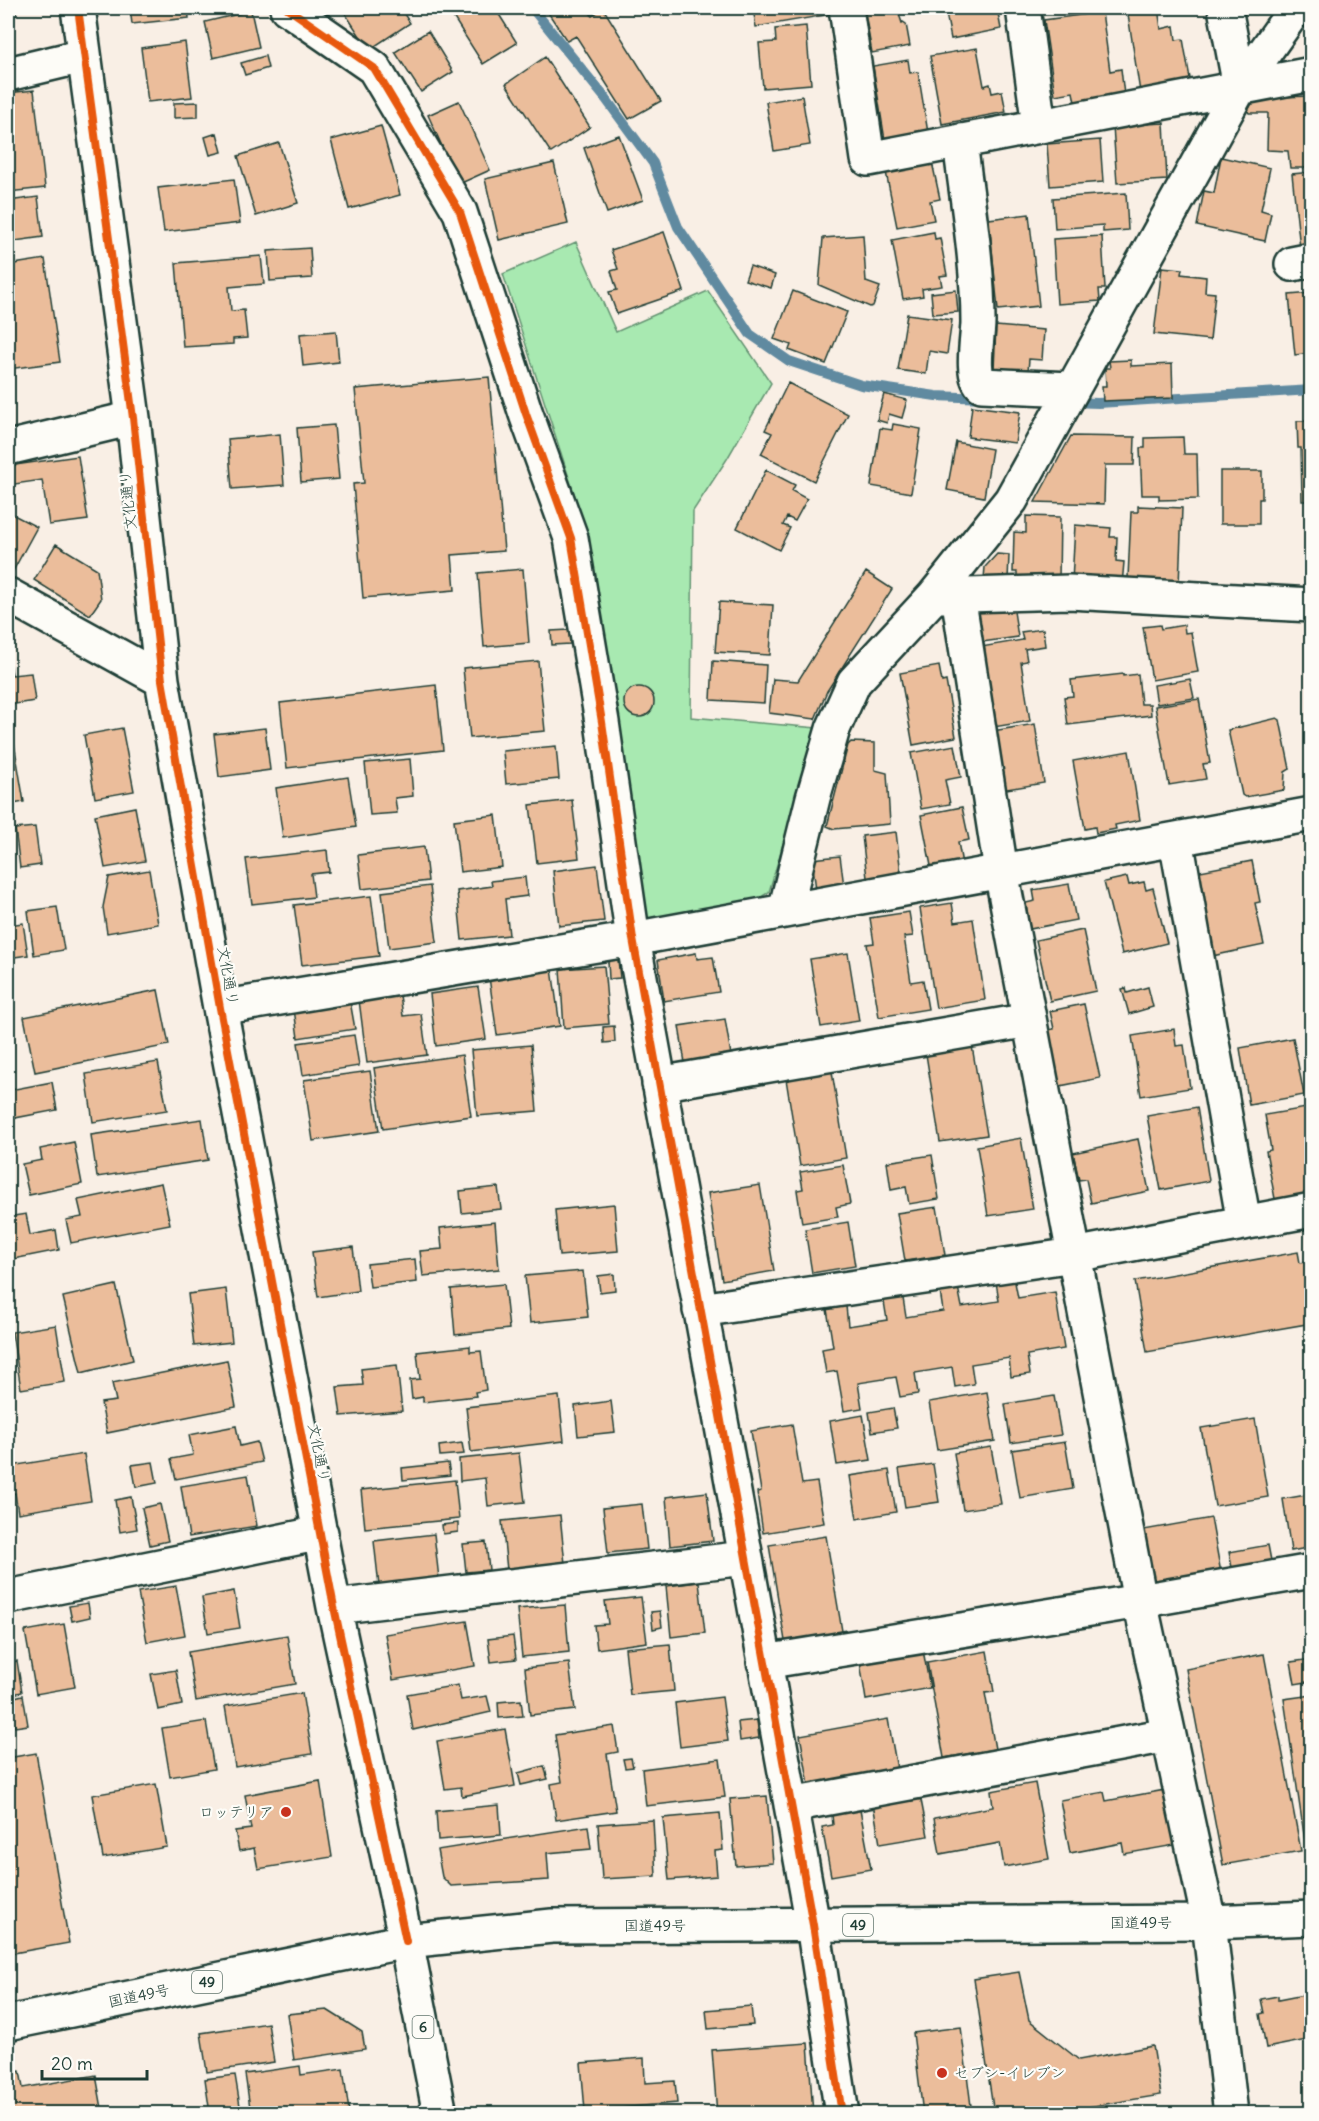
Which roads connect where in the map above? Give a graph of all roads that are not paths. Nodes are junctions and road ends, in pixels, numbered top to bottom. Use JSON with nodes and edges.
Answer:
{"nodes":[{"id":1,"x":78,"y":8,"type":"edge"},
{"id":2,"x":287,"y":8,"type":"edge"},
{"id":3,"x":846,"y":8,"type":"edge"},
{"id":4,"x":1023,"y":8,"type":"edge"},
{"id":5,"x":1225,"y":8,"type":"edge"},
{"id":6,"x":1296,"y":8,"type":"edge"},
{"id":7,"x":83,"y":56,"type":"junction"},
{"id":8,"x":8,"y":74,"type":"edge"},
{"id":9,"x":1311,"y":74,"type":"edge"},
{"id":10,"x":1240,"y":87,"type":"junction"},
{"id":11,"x":1039,"y":126,"type":"junction"},
{"id":12,"x":960,"y":141,"type":"junction"},
{"id":13,"x":1072,"y":389,"type":"junction"},
{"id":14,"x":133,"y":418,"type":"junction"},
{"id":15,"x":8,"y":448,"type":"edge"},
{"id":16,"x":8,"y":595,"type":"edge"},
{"id":17,"x":946,"y":596,"type":"junction"},
{"id":18,"x":1311,"y":605,"type":"edge"},
{"id":19,"x":162,"y":680,"type":"junction"},
{"id":20,"x":1311,"y":814,"type":"edge"},
{"id":21,"x":1176,"y":839,"type":"junction"},
{"id":22,"x":1001,"y":871,"type":"junction"},
{"id":23,"x":785,"y":911,"type":"junction"},
{"id":24,"x":633,"y":939,"type":"junction"},
{"id":25,"x":220,"y":1008,"type":"junction"},
{"id":26,"x":1029,"y":1020,"type":"junction"},
{"id":27,"x":659,"y":1084,"type":"junction"},
{"id":28,"x":1311,"y":1210,"type":"edge"},
{"id":29,"x":1244,"y":1223,"type":"junction"},
{"id":30,"x":1074,"y":1255,"type":"junction"},
{"id":31,"x":700,"y":1310,"type":"junction"},
{"id":32,"x":321,"y":1533,"type":"junction"},
{"id":33,"x":745,"y":1558,"type":"junction"},
{"id":34,"x":1311,"y":1570,"type":"edge"},
{"id":35,"x":8,"y":1598,"type":"edge"},
{"id":36,"x":1140,"y":1601,"type":"junction"},
{"id":37,"x":334,"y":1607,"type":"junction"},
{"id":38,"x":764,"y":1662,"type":"junction"},
{"id":39,"x":1168,"y":1735,"type":"junction"},
{"id":40,"x":790,"y":1805,"type":"junction"},
{"id":41,"x":1311,"y":1918,"type":"edge"},
{"id":42,"x":1209,"y":1922,"type":"junction"},
{"id":43,"x":813,"y":1925,"type":"junction"},
{"id":44,"x":406,"y":1941,"type":"junction"},
{"id":45,"x":8,"y":2023,"type":"edge"},
{"id":46,"x":440,"y":2114,"type":"edge"},
{"id":47,"x":842,"y":2114,"type":"edge"},
{"id":48,"x":1232,"y":2114,"type":"edge"}],
"edges":[{"from":1,"to":7,"type":"main road","name":"文化通り"},
{"from":2,"to":24,"type":"main road"},
{"from":3,"to":12,"type":"main road"},
{"from":4,"to":11,"type":"main road"},
{"from":5,"to":10,"type":"main road"},
{"from":6,"to":10,"type":"main road"},
{"from":7,"to":8,"type":"main road"},
{"from":7,"to":14,"type":"main road","name":"文化通り"},
{"from":9,"to":10,"type":"main road"},
{"from":10,"to":11,"type":"main road"},
{"from":10,"to":13,"type":"main road"},
{"from":11,"to":12,"type":"main road"},
{"from":12,"to":13,"type":"main road"},
{"from":13,"to":17,"type":"main road"},
{"from":14,"to":15,"type":"main road"},
{"from":14,"to":19,"type":"main road","name":"文化通り"},
{"from":16,"to":19,"type":"main road"},
{"from":17,"to":18,"type":"main road"},
{"from":17,"to":22,"type":"main road"},
{"from":17,"to":23,"type":"main road"},
{"from":19,"to":25,"type":"main road","name":"文化通り"},
{"from":20,"to":21,"type":"main road"},
{"from":21,"to":22,"type":"main road"},
{"from":21,"to":29,"type":"main road"},
{"from":22,"to":23,"type":"main road"},
{"from":22,"to":26,"type":"main road"},
{"from":23,"to":24,"type":"main road"},
{"from":24,"to":25,"type":"main road"},
{"from":24,"to":27,"type":"main road"},
{"from":25,"to":32,"type":"main road","name":"文化通り"},
{"from":26,"to":27,"type":"main road"},
{"from":26,"to":30,"type":"main road"},
{"from":27,"to":31,"type":"main road"},
{"from":28,"to":29,"type":"main road"},
{"from":29,"to":30,"type":"main road"},
{"from":30,"to":31,"type":"main road"},
{"from":30,"to":36,"type":"main road"},
{"from":31,"to":33,"type":"main road"},
{"from":32,"to":35,"type":"main road"},
{"from":32,"to":37,"type":"main road","name":"文化通り"},
{"from":33,"to":37,"type":"main road"},
{"from":33,"to":38,"type":"main road"},
{"from":34,"to":36,"type":"main road"},
{"from":36,"to":38,"type":"main road"},
{"from":36,"to":39,"type":"main road"},
{"from":37,"to":44,"type":"main road","name":"文化通り"},
{"from":38,"to":40,"type":"main road"},
{"from":39,"to":40,"type":"main road"},
{"from":39,"to":42,"type":"main road"},
{"from":40,"to":43,"type":"main road"},
{"from":41,"to":42,"type":"main road","name":"国道49号","number":"49"},
{"from":42,"to":43,"type":"main road","name":"国道49号","number":"49"},
{"from":42,"to":48,"type":"main road"},
{"from":43,"to":44,"type":"main road","name":"国道49号","number":"49"},
{"from":43,"to":47,"type":"main road"},
{"from":44,"to":45,"type":"main road","name":"国道49号","number":"49"},
{"from":44,"to":46,"type":"main road","number":"6"}]}
